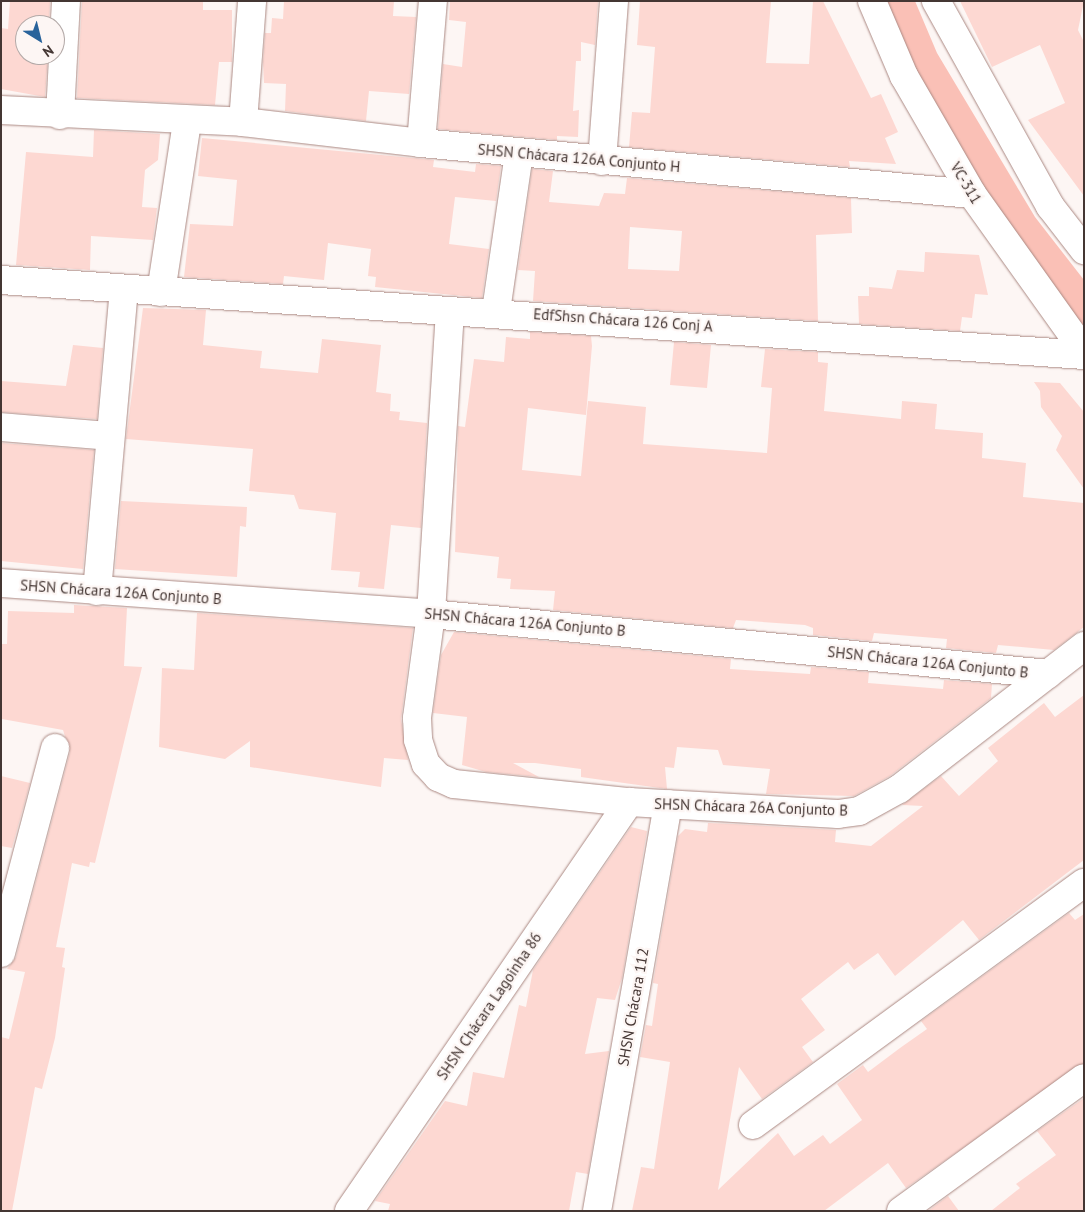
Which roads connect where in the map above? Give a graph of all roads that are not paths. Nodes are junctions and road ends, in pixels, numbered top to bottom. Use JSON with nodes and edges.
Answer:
{"nodes":[{"id":1,"x":66,"y":1,"type":"edge"},
{"id":2,"x":252,"y":1,"type":"edge"},
{"id":3,"x":433,"y":1,"type":"edge"},
{"id":4,"x":614,"y":1,"type":"edge"},
{"id":5,"x":872,"y":1,"type":"edge"},
{"id":6,"x":936,"y":1,"type":"edge"},
{"id":7,"x":1,"y":110,"type":"edge"},
{"id":8,"x":60,"y":115,"type":"junction"},
{"id":9,"x":187,"y":122,"type":"junction"},
{"id":10,"x":243,"y":122,"type":"junction"},
{"id":11,"x":421,"y":143,"type":"junction"},
{"id":12,"x":519,"y":153,"type":"junction"},
{"id":13,"x":602,"y":161,"type":"junction"},
{"id":14,"x":972,"y":194,"type":"junction"},
{"id":15,"x":1084,"y":250,"type":"edge"},
{"id":16,"x":1,"y":280,"type":"edge"},
{"id":17,"x":124,"y":290,"type":"junction"},
{"id":18,"x":161,"y":292,"type":"junction"},
{"id":19,"x":450,"y":311,"type":"junction"},
{"id":20,"x":496,"y":311,"type":"junction"},
{"id":21,"x":1084,"y":351,"type":"edge"},
{"id":22,"x":1084,"y":355,"type":"edge"},
{"id":23,"x":1,"y":427,"type":"edge"},
{"id":24,"x":110,"y":436,"type":"junction"},
{"id":25,"x":1,"y":583,"type":"edge"},
{"id":26,"x":97,"y":591,"type":"junction"},
{"id":27,"x":431,"y":614,"type":"junction"},
{"id":28,"x":1084,"y":646,"type":"edge"},
{"id":29,"x":1048,"y":674,"type":"junction"},
{"id":30,"x":55,"y":748,"type":"dead end"},
{"id":31,"x":629,"y":802,"type":"junction"},
{"id":32,"x":668,"y":804,"type":"junction"},
{"id":33,"x":1084,"y":883,"type":"edge"},
{"id":34,"x":8,"y":892,"type":"edge"},
{"id":35,"x":1,"y":953,"type":"edge"},
{"id":36,"x":1084,"y":1078,"type":"edge"},
{"id":37,"x":753,"y":1125,"type":"dead end"},
{"id":38,"x":349,"y":1211,"type":"edge"},
{"id":39,"x":597,"y":1211,"type":"edge"},
{"id":40,"x":901,"y":1211,"type":"edge"}],
"edges":[{"from":1,"to":8,"type":"street"},
{"from":2,"to":10,"type":"street"},
{"from":3,"to":11,"type":"street"},
{"from":4,"to":13,"type":"street"},
{"from":5,"to":14,"type":"street","name":"VC-311"},
{"from":6,"to":15,"type":"street"},
{"from":7,"to":8,"type":"street","name":"SHSN Chácara 126A Conjunto H"},
{"from":8,"to":9,"type":"street","name":"SHSN Chácara 126A Conjunto H"},
{"from":9,"to":10,"type":"street","name":"SHSN Chácara 126A Conjunto H"},
{"from":9,"to":18,"type":"street"},
{"from":10,"to":11,"type":"street","name":"SHSN Chácara 126A Conjunto H"},
{"from":11,"to":12,"type":"street","name":"SHSN Chácara 126A Conjunto H"},
{"from":12,"to":13,"type":"street","name":"SHSN Chácara 126A Conjunto H"},
{"from":12,"to":20,"type":"street"},
{"from":13,"to":14,"type":"street","name":"SHSN Chácara 126A Conjunto H"},
{"from":14,"to":21,"type":"street","name":"VC-311"},
{"from":16,"to":17,"type":"street","name":"EdfShsn Chácara 126 Conj A"},
{"from":17,"to":18,"type":"street","name":"EdfShsn Chácara 126 Conj A"},
{"from":17,"to":24,"type":"street"},
{"from":18,"to":19,"type":"street","name":"EdfShsn Chácara 126 Conj A"},
{"from":19,"to":20,"type":"street","name":"EdfShsn Chácara 126 Conj A"},
{"from":19,"to":27,"type":"street"},
{"from":20,"to":22,"type":"street","name":"EdfShsn Chácara 126 Conj A"},
{"from":23,"to":24,"type":"street"},
{"from":24,"to":26,"type":"street"},
{"from":25,"to":26,"type":"street","name":"SHSN Chácara 126A Conjunto B"},
{"from":26,"to":27,"type":"street","name":"SHSN Chácara 126A Conjunto B"},
{"from":27,"to":29,"type":"street","name":"SHSN Chácara 126A Conjunto B"},
{"from":27,"to":31,"type":"street","name":"SHSN Chácara 26A Conjunto B"},
{"from":28,"to":29,"type":"street","name":"SHSN Chácara 26A Conjunto B"},
{"from":29,"to":32,"type":"street","name":"SHSN Chácara 26A Conjunto B"},
{"from":30,"to":34,"type":"street"},
{"from":31,"to":32,"type":"street","name":"SHSN Chácara 26A Conjunto B"},
{"from":31,"to":38,"type":"street","name":"SHSN Chácara Lagoinha 86"},
{"from":32,"to":39,"type":"street","name":"SHSN Chácara 112"},
{"from":33,"to":37,"type":"street"},
{"from":34,"to":35,"type":"street"},
{"from":36,"to":40,"type":"street"}]}
